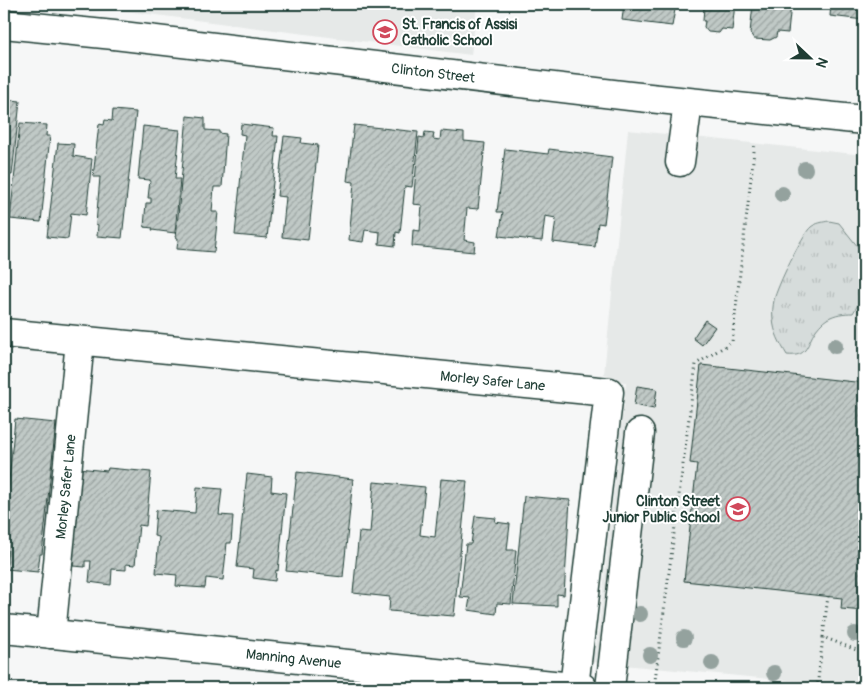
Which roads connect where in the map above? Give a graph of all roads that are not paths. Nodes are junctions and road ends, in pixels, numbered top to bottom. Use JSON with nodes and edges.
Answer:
{"nodes":[{"id":1,"x":4,"y":24,"type":"edge"},
{"id":2,"x":688,"y":103,"type":"junction"},
{"id":3,"x":864,"y":120,"type":"edge"},
{"id":4,"x":680,"y":162,"type":"dead end"},
{"id":5,"x":4,"y":333,"type":"edge"},
{"id":6,"x":80,"y":341,"type":"junction"},
{"id":7,"x":640,"y":433,"type":"dead end"},
{"id":8,"x":4,"y":629,"type":"edge"},
{"id":9,"x":51,"y":634,"type":"junction"},
{"id":10,"x":578,"y":688,"type":"edge"},
{"id":11,"x":610,"y":688,"type":"edge"}],
"edges":[{"from":1,"to":2,"type":"street","name":"Clinton Street"},
{"from":2,"to":3,"type":"street","name":"Clinton Street"},
{"from":2,"to":4,"type":"street"},
{"from":5,"to":6,"type":"street","name":"Morley Safer Lane"},
{"from":6,"to":9,"type":"street","name":"Morley Safer Lane"},
{"from":6,"to":10,"type":"street","name":"Morley Safer Lane"},
{"from":7,"to":11,"type":"street"},
{"from":8,"to":9,"type":"street","name":"Manning Avenue"},
{"from":9,"to":10,"type":"street","name":"Manning Avenue"}]}
